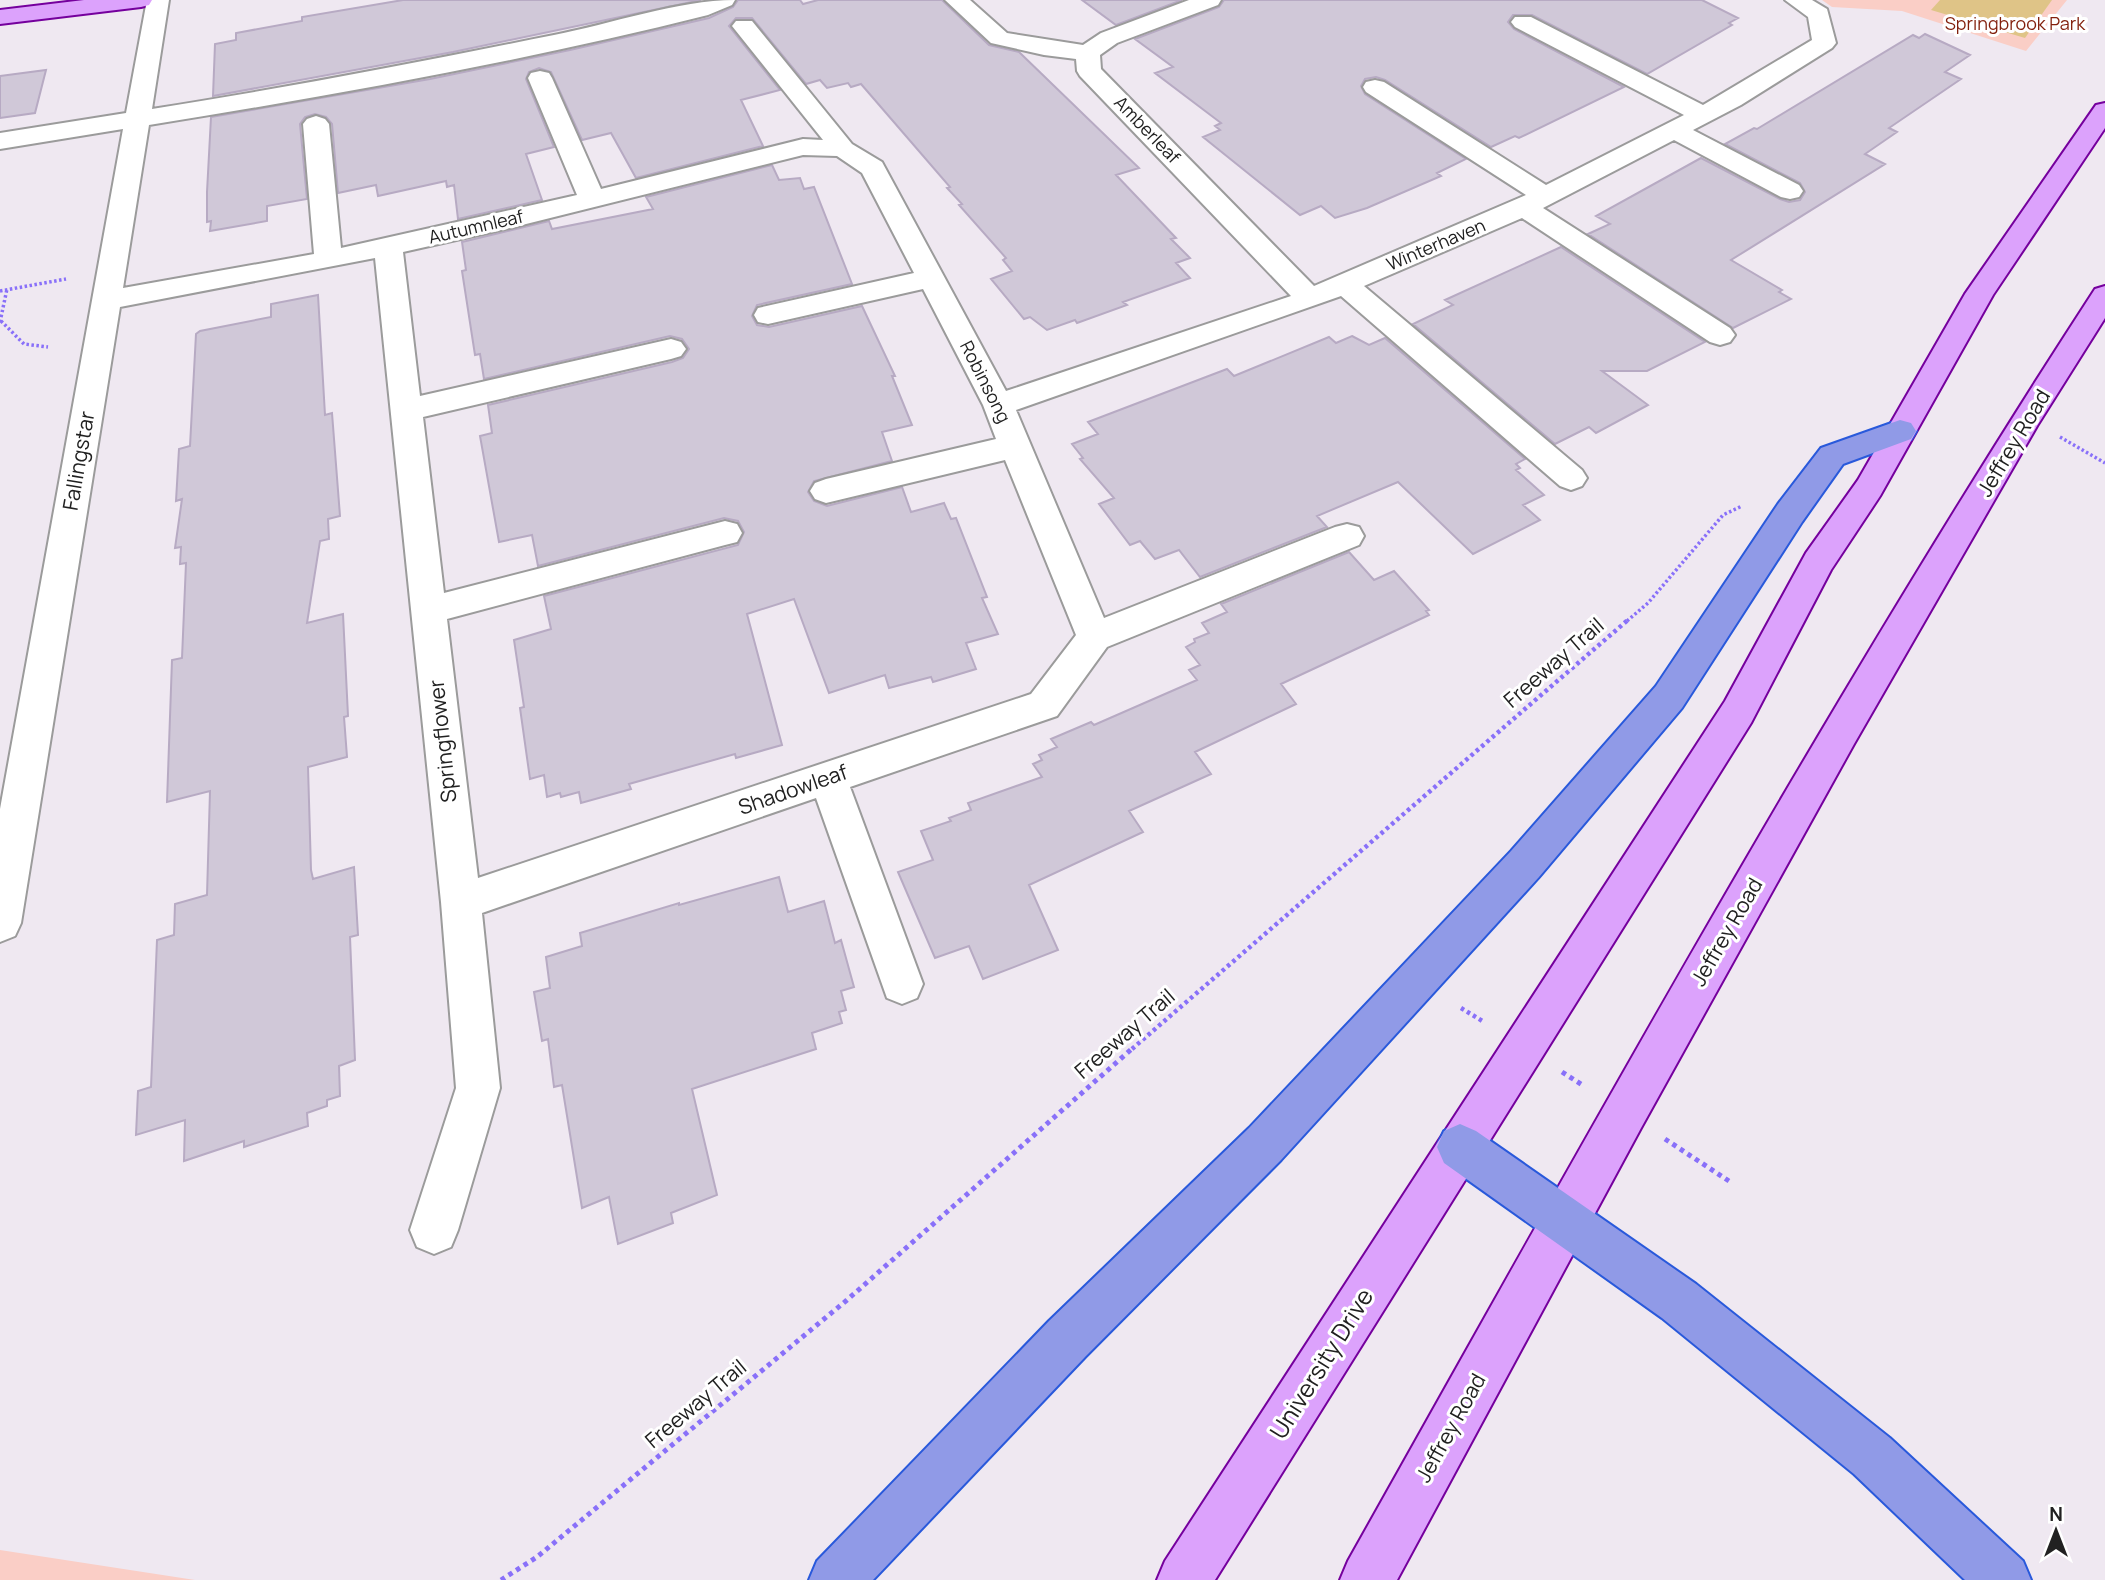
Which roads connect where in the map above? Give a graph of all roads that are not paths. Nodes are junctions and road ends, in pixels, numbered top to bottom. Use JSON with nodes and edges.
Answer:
{"nodes":[{"id":1,"x":141,"y":0,"type":"edge"},
{"id":2,"x":158,"y":0,"type":"edge"},
{"id":3,"x":724,"y":0,"type":"edge"},
{"id":4,"x":956,"y":0,"type":"edge"},
{"id":5,"x":1208,"y":0,"type":"edge"},
{"id":6,"x":1807,"y":7,"type":"edge"},
{"id":7,"x":0,"y":17,"type":"edge"},
{"id":8,"x":1523,"y":22,"type":"dead end"},
{"id":9,"x":744,"y":26,"type":"dead end"},
{"id":10,"x":1088,"y":53,"type":"junction"},
{"id":11,"x":540,"y":78,"type":"dead end"},
{"id":12,"x":1375,"y":87,"type":"dead end"},
{"id":13,"x":2105,"y":110,"type":"edge"},
{"id":14,"x":1704,"y":114,"type":"junction"},
{"id":15,"x":138,"y":118,"type":"junction"},
{"id":16,"x":316,"y":124,"type":"dead end"},
{"id":17,"x":1674,"y":130,"type":"junction"},
{"id":18,"x":0,"y":141,"type":"edge"},
{"id":19,"x":843,"y":149,"type":"junction"},
{"id":20,"x":1790,"y":191,"type":"dead end"},
{"id":21,"x":592,"y":199,"type":"junction"},
{"id":22,"x":1534,"y":202,"type":"junction"},
{"id":23,"x":388,"y":246,"type":"junction"},
{"id":24,"x":328,"y":259,"type":"junction"},
{"id":25,"x":931,"y":278,"type":"junction"},
{"id":26,"x":1344,"y":284,"type":"junction"},
{"id":27,"x":2105,"y":295,"type":"edge"},
{"id":28,"x":1310,"y":299,"type":"junction"},
{"id":29,"x":107,"y":300,"type":"junction"},
{"id":30,"x":768,"y":315,"type":"dead end"},
{"id":31,"x":1720,"y":335,"type":"dead end"},
{"id":32,"x":671,"y":349,"type":"dead end"},
{"id":33,"x":998,"y":405,"type":"junction"},
{"id":34,"x":406,"y":410,"type":"junction"},
{"id":35,"x":1900,"y":431,"type":"junction"},
{"id":36,"x":1015,"y":446,"type":"junction"},
{"id":37,"x":1571,"y":478,"type":"dead end"},
{"id":38,"x":826,"y":491,"type":"dead end"},
{"id":39,"x":724,"y":533,"type":"dead end"},
{"id":40,"x":1347,"y":536,"type":"dead end"},
{"id":41,"x":429,"y":610,"type":"junction"},
{"id":42,"x":1094,"y":637,"type":"junction"},
{"id":43,"x":828,"y":778,"type":"junction"},
{"id":44,"x":461,"y":902,"type":"junction"},
{"id":45,"x":0,"y":923,"type":"edge"},
{"id":46,"x":902,"y":984,"type":"dead end"},
{"id":47,"x":1460,"y":1147,"type":"junction"},
{"id":48,"x":1565,"y":1221,"type":"junction"},
{"id":49,"x":434,"y":1230,"type":"dead end"},
{"id":50,"x":835,"y":1580,"type":"edge"},
{"id":51,"x":1184,"y":1580,"type":"edge"},
{"id":52,"x":1367,"y":1580,"type":"edge"},
{"id":53,"x":2004,"y":1580,"type":"edge"}],
"edges":[{"from":1,"to":7,"type":"main road"},
{"from":2,"to":15,"type":"street","name":"Fallingstar"},
{"from":3,"to":15,"type":"street"},
{"from":4,"to":10,"type":"street"},
{"from":5,"to":10,"type":"street"},
{"from":6,"to":14,"type":"street","name":"Winterhaven"},
{"from":8,"to":14,"type":"street"},
{"from":9,"to":19,"type":"street"},
{"from":10,"to":28,"type":"street","name":"Amberleaf"},
{"from":11,"to":21,"type":"street"},
{"from":12,"to":22,"type":"street"},
{"from":13,"to":35,"type":"main road"},
{"from":14,"to":17,"type":"street","name":"Winterhaven"},
{"from":15,"to":18,"type":"street"},
{"from":15,"to":29,"type":"street","name":"Fallingstar"},
{"from":16,"to":24,"type":"street"},
{"from":17,"to":20,"type":"street"},
{"from":17,"to":22,"type":"street","name":"Winterhaven"},
{"from":19,"to":21,"type":"street","name":"Autumnleaf"},
{"from":19,"to":25,"type":"street","name":"Robinsong"},
{"from":21,"to":23,"type":"street","name":"Autumnleaf"},
{"from":22,"to":26,"type":"street","name":"Winterhaven"},
{"from":22,"to":31,"type":"street"},
{"from":23,"to":24,"type":"street","name":"Autumnleaf"},
{"from":23,"to":34,"type":"street","name":"Springflower"},
{"from":24,"to":29,"type":"street","name":"Autumnleaf"},
{"from":25,"to":30,"type":"street"},
{"from":25,"to":33,"type":"street","name":"Robinsong"},
{"from":26,"to":28,"type":"street","name":"Winterhaven"},
{"from":26,"to":37,"type":"street"},
{"from":27,"to":48,"type":"main road","name":"Jeffrey Road"},
{"from":28,"to":33,"type":"street","name":"Winterhaven"},
{"from":29,"to":45,"type":"street","name":"Fallingstar"},
{"from":32,"to":34,"type":"street"},
{"from":33,"to":36,"type":"street","name":"Robinsong"},
{"from":34,"to":41,"type":"street","name":"Springflower"},
{"from":35,"to":47,"type":"main road"},
{"from":35,"to":50,"type":"highway"},
{"from":36,"to":38,"type":"street"},
{"from":36,"to":42,"type":"street","name":"Robinsong"},
{"from":39,"to":41,"type":"street"},
{"from":40,"to":42,"type":"street"},
{"from":41,"to":44,"type":"street","name":"Springflower"},
{"from":42,"to":43,"type":"street","name":"Shadowleaf"},
{"from":43,"to":44,"type":"street","name":"Shadowleaf"},
{"from":43,"to":46,"type":"street"},
{"from":44,"to":49,"type":"street","name":"Springflower"},
{"from":47,"to":48,"type":"highway"},
{"from":47,"to":51,"type":"main road","name":"University Drive"},
{"from":48,"to":52,"type":"main road","name":"Jeffrey Road"},
{"from":48,"to":53,"type":"highway"}]}
